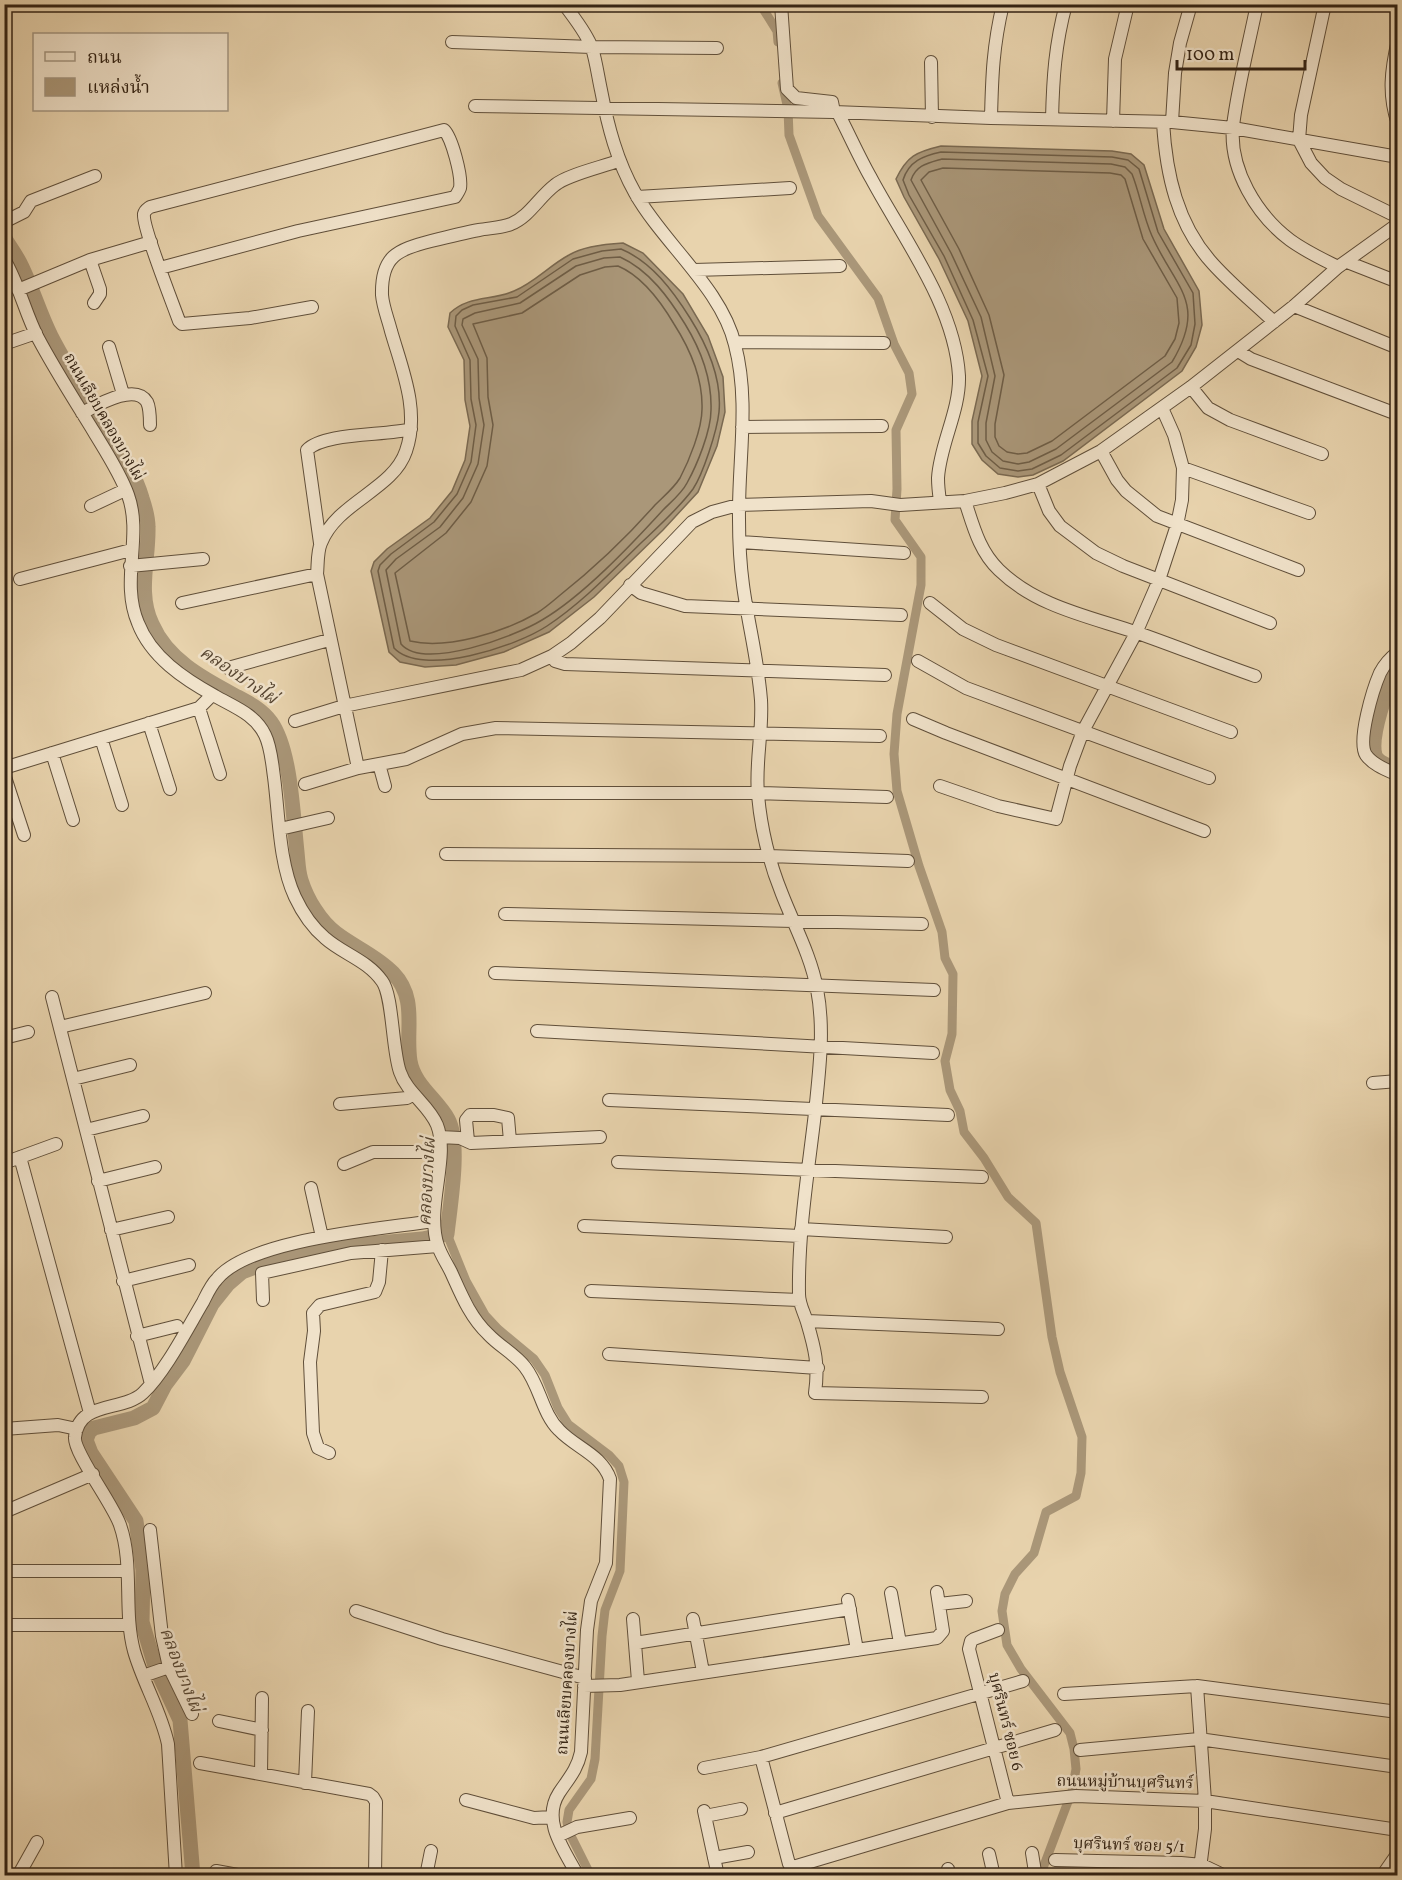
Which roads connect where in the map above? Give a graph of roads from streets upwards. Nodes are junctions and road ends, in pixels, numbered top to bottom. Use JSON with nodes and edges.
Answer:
{"nodes":[{"id":1,"x":564,"y":4,"type":"edge"},
{"id":2,"x":781,"y":4,"type":"edge"},
{"id":3,"x":1003,"y":4,"type":"edge"},
{"id":4,"x":1066,"y":4,"type":"edge"},
{"id":5,"x":1128,"y":4,"type":"edge"},
{"id":6,"x":1191,"y":4,"type":"edge"},
{"id":7,"x":1257,"y":4,"type":"edge"},
{"id":8,"x":1324,"y":4,"type":"edge"},
{"id":9,"x":1398,"y":40,"type":"edge"},
{"id":10,"x":452,"y":42,"type":"dead end"},
{"id":11,"x":592,"y":47,"type":"junction"},
{"id":12,"x":717,"y":48,"type":"dead end"},
{"id":13,"x":931,"y":62,"type":"dead end"},
{"id":14,"x":475,"y":106,"type":"dead end"},
{"id":15,"x":604,"y":109,"type":"junction"},
{"id":16,"x":836,"y":113,"type":"junction"},
{"id":17,"x":932,"y":117,"type":"junction"},
{"id":18,"x":991,"y":118,"type":"junction"},
{"id":19,"x":1052,"y":119,"type":"junction"},
{"id":20,"x":1113,"y":121,"type":"junction"},
{"id":21,"x":1167,"y":122,"type":"junction"},
{"id":22,"x":1398,"y":124,"type":"edge"},
{"id":23,"x":1233,"y":128,"type":"junction"},
{"id":24,"x":1299,"y":140,"type":"junction"},
{"id":25,"x":1398,"y":157,"type":"edge"},
{"id":26,"x":618,"y":160,"type":"junction"},
{"id":27,"x":95,"y":176,"type":"dead end"},
{"id":28,"x":790,"y":188,"type":"dead end"},
{"id":29,"x":637,"y":196,"type":"junction"},
{"id":30,"x":1398,"y":217,"type":"edge"},
{"id":31,"x":7,"y":221,"type":"edge"},
{"id":32,"x":1398,"y":224,"type":"edge"},
{"id":33,"x":151,"y":242,"type":"junction"},
{"id":34,"x":4,"y":259,"type":"edge"},
{"id":35,"x":90,"y":260,"type":"junction"},
{"id":36,"x":1343,"y":265,"type":"junction"},
{"id":37,"x":840,"y":266,"type":"dead end"},
{"id":38,"x":160,"y":268,"type":"junction"},
{"id":39,"x":694,"y":270,"type":"junction"},
{"id":40,"x":1398,"y":282,"type":"edge"},
{"id":41,"x":21,"y":288,"type":"junction"},
{"id":42,"x":94,"y":303,"type":"dead end"},
{"id":43,"x":1293,"y":306,"type":"junction"},
{"id":44,"x":312,"y":307,"type":"dead end"},
{"id":45,"x":1274,"y":322,"type":"junction"},
{"id":46,"x":36,"y":333,"type":"junction"},
{"id":47,"x":735,"y":342,"type":"junction"},
{"id":48,"x":884,"y":343,"type":"dead end"},
{"id":49,"x":4,"y":344,"type":"edge"},
{"id":50,"x":109,"y":347,"type":"dead end"},
{"id":51,"x":1398,"y":348,"type":"edge"},
{"id":52,"x":1238,"y":351,"type":"junction"},
{"id":53,"x":1191,"y":387,"type":"junction"},
{"id":54,"x":123,"y":394,"type":"junction"},
{"id":55,"x":1162,"y":408,"type":"junction"},
{"id":56,"x":84,"y":412,"type":"junction"},
{"id":57,"x":1394,"y":413,"type":"dead end"},
{"id":58,"x":150,"y":425,"type":"dead end"},
{"id":59,"x":882,"y":426,"type":"dead end"},
{"id":60,"x":742,"y":427,"type":"junction"},
{"id":61,"x":411,"y":429,"type":"junction"},
{"id":62,"x":1101,"y":451,"type":"junction"},
{"id":63,"x":1322,"y":454,"type":"dead end"},
{"id":64,"x":1183,"y":468,"type":"junction"},
{"id":65,"x":1038,"y":484,"type":"junction"},
{"id":66,"x":126,"y":490,"type":"junction"},
{"id":67,"x":940,"y":501,"type":"junction"},
{"id":68,"x":965,"y":501,"type":"junction"},
{"id":69,"x":738,"y":505,"type":"junction"},
{"id":70,"x":91,"y":506,"type":"dead end"},
{"id":71,"x":1309,"y":513,"type":"dead end"},
{"id":72,"x":1177,"y":525,"type":"junction"},
{"id":73,"x":740,"y":542,"type":"junction"},
{"id":74,"x":320,"y":543,"type":"junction"},
{"id":75,"x":131,"y":550,"type":"junction"},
{"id":76,"x":904,"y":553,"type":"dead end"},
{"id":77,"x":203,"y":559,"type":"dead end"},
{"id":78,"x":137,"y":566,"type":"junction"},
{"id":79,"x":1298,"y":570,"type":"dead end"},
{"id":80,"x":317,"y":574,"type":"junction"},
{"id":81,"x":20,"y":579,"type":"dead end"},
{"id":82,"x":1159,"y":580,"type":"junction"},
{"id":83,"x":630,"y":585,"type":"junction"},
{"id":84,"x":182,"y":603,"type":"dead end"},
{"id":85,"x":930,"y":603,"type":"dead end"},
{"id":86,"x":748,"y":608,"type":"junction"},
{"id":87,"x":901,"y":615,"type":"dead end"},
{"id":88,"x":1270,"y":623,"type":"dead end"},
{"id":89,"x":1136,"y":633,"type":"junction"},
{"id":90,"x":329,"y":640,"type":"junction"},
{"id":91,"x":1398,"y":652,"type":"edge"},
{"id":92,"x":552,"y":656,"type":"junction"},
{"id":93,"x":918,"y":661,"type":"dead end"},
{"id":94,"x":228,"y":668,"type":"dead end"},
{"id":95,"x":758,"y":670,"type":"junction"},
{"id":96,"x":885,"y":675,"type":"dead end"},
{"id":97,"x":1255,"y":676,"type":"dead end"},
{"id":98,"x":1108,"y":686,"type":"junction"},
{"id":99,"x":212,"y":694,"type":"junction"},
{"id":100,"x":344,"y":706,"type":"junction"},
{"id":101,"x":199,"y":708,"type":"junction"},
{"id":102,"x":913,"y":719,"type":"dead end"},
{"id":103,"x":296,"y":721,"type":"dead end"},
{"id":104,"x":149,"y":723,"type":"junction"},
{"id":105,"x":1083,"y":731,"type":"junction"},
{"id":106,"x":1231,"y":732,"type":"dead end"},
{"id":107,"x":760,"y":733,"type":"junction"},
{"id":108,"x":880,"y":736,"type":"dead end"},
{"id":109,"x":100,"y":738,"type":"junction"},
{"id":110,"x":52,"y":753,"type":"junction"},
{"id":111,"x":380,"y":764,"type":"junction"},
{"id":112,"x":4,"y":768,"type":"edge"},
{"id":113,"x":358,"y":768,"type":"junction"},
{"id":114,"x":4,"y":774,"type":"edge"},
{"id":115,"x":220,"y":774,"type":"dead end"},
{"id":116,"x":1398,"y":776,"type":"edge"},
{"id":117,"x":1209,"y":778,"type":"dead end"},
{"id":118,"x":1066,"y":779,"type":"junction"},
{"id":119,"x":305,"y":784,"type":"dead end"},
{"id":120,"x":385,"y":786,"type":"dead end"},
{"id":121,"x":940,"y":786,"type":"dead end"},
{"id":122,"x":170,"y":789,"type":"dead end"},
{"id":123,"x":432,"y":793,"type":"dead end"},
{"id":124,"x":758,"y":793,"type":"junction"},
{"id":125,"x":887,"y":797,"type":"dead end"},
{"id":126,"x":122,"y":805,"type":"dead end"},
{"id":127,"x":328,"y":818,"type":"dead end"},
{"id":128,"x":73,"y":820,"type":"dead end"},
{"id":129,"x":282,"y":828,"type":"junction"},
{"id":130,"x":1204,"y":831,"type":"dead end"},
{"id":131,"x":24,"y":835,"type":"dead end"},
{"id":132,"x":446,"y":854,"type":"dead end"},
{"id":133,"x":769,"y":856,"type":"junction"},
{"id":134,"x":908,"y":861,"type":"dead end"},
{"id":135,"x":505,"y":914,"type":"dead end"},
{"id":136,"x":793,"y":921,"type":"junction"},
{"id":137,"x":922,"y":924,"type":"dead end"},
{"id":138,"x":495,"y":973,"type":"dead end"},
{"id":139,"x":817,"y":985,"type":"junction"},
{"id":140,"x":934,"y":990,"type":"dead end"},
{"id":141,"x":205,"y":993,"type":"dead end"},
{"id":142,"x":52,"y":997,"type":"dead end"},
{"id":143,"x":4,"y":1024,"type":"edge"},
{"id":144,"x":60,"y":1027,"type":"junction"},
{"id":145,"x":537,"y":1031,"type":"dead end"},
{"id":146,"x":28,"y":1032,"type":"dead end"},
{"id":147,"x":6,"y":1037,"type":"edge"},
{"id":148,"x":820,"y":1047,"type":"junction"},
{"id":149,"x":933,"y":1053,"type":"dead end"},
{"id":150,"x":130,"y":1065,"type":"dead end"},
{"id":151,"x":73,"y":1079,"type":"junction"},
{"id":152,"x":1398,"y":1082,"type":"edge"},
{"id":153,"x":1372,"y":1083,"type":"dead end"},
{"id":154,"x":414,"y":1094,"type":"junction"},
{"id":155,"x":609,"y":1100,"type":"dead end"},
{"id":156,"x":339,"y":1104,"type":"dead end"},
{"id":157,"x":815,"y":1109,"type":"junction"},
{"id":158,"x":948,"y":1115,"type":"dead end"},
{"id":159,"x":142,"y":1116,"type":"dead end"},
{"id":160,"x":86,"y":1130,"type":"junction"},
{"id":161,"x":600,"y":1137,"type":"dead end"},
{"id":162,"x":454,"y":1138,"type":"junction"},
{"id":163,"x":510,"y":1142,"type":"junction"},
{"id":164,"x":56,"y":1144,"type":"dead end"},
{"id":165,"x":440,"y":1152,"type":"junction"},
{"id":166,"x":20,"y":1157,"type":"junction"},
{"id":167,"x":618,"y":1162,"type":"dead end"},
{"id":168,"x":4,"y":1163,"type":"edge"},
{"id":169,"x":344,"y":1164,"type":"dead end"},
{"id":170,"x":155,"y":1167,"type":"dead end"},
{"id":171,"x":808,"y":1170,"type":"junction"},
{"id":172,"x":981,"y":1177,"type":"dead end"},
{"id":173,"x":98,"y":1181,"type":"junction"},
{"id":174,"x":311,"y":1188,"type":"dead end"},
{"id":175,"x":168,"y":1217,"type":"dead end"},
{"id":176,"x":584,"y":1226,"type":"dead end"},
{"id":177,"x":111,"y":1230,"type":"junction"},
{"id":178,"x":801,"y":1232,"type":"junction"},
{"id":179,"x":435,"y":1234,"type":"junction"},
{"id":180,"x":322,"y":1237,"type":"junction"},
{"id":181,"x":946,"y":1237,"type":"dead end"},
{"id":182,"x":382,"y":1251,"type":"junction"},
{"id":183,"x":189,"y":1265,"type":"dead end"},
{"id":184,"x":123,"y":1281,"type":"junction"},
{"id":185,"x":591,"y":1291,"type":"dead end"},
{"id":186,"x":263,"y":1300,"type":"dead end"},
{"id":187,"x":799,"y":1300,"type":"junction"},
{"id":188,"x":807,"y":1321,"type":"junction"},
{"id":189,"x":177,"y":1326,"type":"dead end"},
{"id":190,"x":998,"y":1329,"type":"dead end"},
{"id":191,"x":137,"y":1336,"type":"junction"},
{"id":192,"x":609,"y":1354,"type":"dead end"},
{"id":193,"x":818,"y":1368,"type":"junction"},
{"id":194,"x":150,"y":1384,"type":"junction"},
{"id":195,"x":982,"y":1397,"type":"dead end"},
{"id":196,"x":90,"y":1413,"type":"junction"},
{"id":197,"x":4,"y":1429,"type":"edge"},
{"id":198,"x":77,"y":1429,"type":"junction"},
{"id":199,"x":329,"y":1453,"type":"dead end"},
{"id":200,"x":93,"y":1474,"type":"junction"},
{"id":201,"x":4,"y":1512,"type":"edge"},
{"id":202,"x":150,"y":1530,"type":"dead end"},
{"id":203,"x":4,"y":1571,"type":"edge"},
{"id":204,"x":126,"y":1571,"type":"junction"},
{"id":205,"x":891,"y":1593,"type":"dead end"},
{"id":206,"x":966,"y":1601,"type":"dead end"},
{"id":207,"x":356,"y":1611,"type":"dead end"},
{"id":208,"x":633,"y":1619,"type":"dead end"},
{"id":209,"x":693,"y":1619,"type":"dead end"},
{"id":210,"x":4,"y":1625,"type":"edge"},
{"id":211,"x":129,"y":1625,"type":"junction"},
{"id":212,"x":998,"y":1630,"type":"dead end"},
{"id":213,"x":695,"y":1634,"type":"junction"},
{"id":214,"x":635,"y":1643,"type":"junction"},
{"id":215,"x":900,"y":1644,"type":"junction"},
{"id":216,"x":857,"y":1650,"type":"junction"},
{"id":217,"x":167,"y":1668,"type":"junction"},
{"id":218,"x":703,"y":1672,"type":"junction"},
{"id":219,"x":145,"y":1675,"type":"junction"},
{"id":220,"x":638,"y":1681,"type":"junction"},
{"id":221,"x":1023,"y":1682,"type":"dead end"},
{"id":222,"x":587,"y":1683,"type":"junction"},
{"id":223,"x":1197,"y":1686,"type":"junction"},
{"id":224,"x":981,"y":1694,"type":"junction"},
{"id":225,"x":1064,"y":1694,"type":"dead end"},
{"id":226,"x":262,"y":1698,"type":"dead end"},
{"id":227,"x":308,"y":1711,"type":"dead end"},
{"id":228,"x":1398,"y":1712,"type":"edge"},
{"id":229,"x":192,"y":1714,"type":"dead end"},
{"id":230,"x":219,"y":1721,"type":"dead end"},
{"id":231,"x":262,"y":1730,"type":"junction"},
{"id":232,"x":1055,"y":1730,"type":"dead end"},
{"id":233,"x":1199,"y":1739,"type":"junction"},
{"id":234,"x":995,"y":1749,"type":"junction"},
{"id":235,"x":1080,"y":1750,"type":"dead end"},
{"id":236,"x":761,"y":1757,"type":"junction"},
{"id":237,"x":200,"y":1762,"type":"dead end"},
{"id":238,"x":1398,"y":1767,"type":"edge"},
{"id":239,"x":705,"y":1768,"type":"dead end"},
{"id":240,"x":261,"y":1774,"type":"junction"},
{"id":241,"x":305,"y":1783,"type":"junction"},
{"id":242,"x":466,"y":1800,"type":"dead end"},
{"id":243,"x":1205,"y":1801,"type":"junction"},
{"id":244,"x":1008,"y":1803,"type":"junction"},
{"id":245,"x":741,"y":1809,"type":"dead end"},
{"id":246,"x":775,"y":1813,"type":"junction"},
{"id":247,"x":552,"y":1817,"type":"junction"},
{"id":248,"x":630,"y":1818,"type":"dead end"},
{"id":249,"x":1398,"y":1830,"type":"edge"},
{"id":250,"x":564,"y":1833,"type":"junction"},
{"id":251,"x":37,"y":1842,"type":"dead end"},
{"id":252,"x":431,"y":1851,"type":"dead end"},
{"id":253,"x":748,"y":1852,"type":"dead end"},
{"id":254,"x":1032,"y":1853,"type":"dead end"},
{"id":255,"x":1398,"y":1853,"type":"edge"},
{"id":256,"x":989,"y":1854,"type":"dead end"},
{"id":257,"x":714,"y":1858,"type":"junction"},
{"id":258,"x":1055,"y":1860,"type":"dead end"},
{"id":259,"x":1200,"y":1870,"type":"edge"},
{"id":260,"x":216,"y":1871,"type":"dead end"},
{"id":261,"x":18,"y":1875,"type":"edge"},
{"id":262,"x":176,"y":1875,"type":"edge"},
{"id":263,"x":243,"y":1875,"type":"edge"},
{"id":264,"x":375,"y":1875,"type":"edge"},
{"id":265,"x":426,"y":1875,"type":"edge"},
{"id":266,"x":578,"y":1875,"type":"edge"},
{"id":267,"x":718,"y":1875,"type":"edge"},
{"id":268,"x":994,"y":1875,"type":"edge"},
{"id":269,"x":1033,"y":1875,"type":"edge"},
{"id":270,"x":1225,"y":1875,"type":"edge"},
{"id":271,"x":1382,"y":1875,"type":"edge"}],
"edges":[{"from":1,"to":11,"type":"street"},
{"from":2,"to":16,"type":"street"},
{"from":3,"to":18,"type":"street"},
{"from":4,"to":19,"type":"street"},
{"from":5,"to":20,"type":"street"},
{"from":6,"to":21,"type":"street"},
{"from":7,"to":23,"type":"street"},
{"from":8,"to":24,"type":"street"},
{"from":9,"to":22,"type":"street"},
{"from":10,"to":11,"type":"street"},
{"from":11,"to":12,"type":"street"},
{"from":11,"to":15,"type":"street"},
{"from":13,"to":17,"type":"street"},
{"from":14,"to":15,"type":"street"},
{"from":15,"to":16,"type":"street"},
{"from":15,"to":26,"type":"street"},
{"from":16,"to":17,"type":"street"},
{"from":16,"to":67,"type":"street"},
{"from":17,"to":18,"type":"street"},
{"from":18,"to":19,"type":"street"},
{"from":19,"to":20,"type":"street"},
{"from":20,"to":21,"type":"street"},
{"from":21,"to":23,"type":"street"},
{"from":21,"to":45,"type":"street"},
{"from":23,"to":24,"type":"street"},
{"from":23,"to":36,"type":"street"},
{"from":24,"to":25,"type":"street"},
{"from":24,"to":30,"type":"street"},
{"from":26,"to":29,"type":"street"},
{"from":26,"to":61,"type":"street"},
{"from":27,"to":31,"type":"street"},
{"from":28,"to":29,"type":"street"},
{"from":29,"to":39,"type":"street"},
{"from":32,"to":36,"type":"street"},
{"from":33,"to":35,"type":"street"},
{"from":33,"to":38,"type":"street"},
{"from":33,"to":38,"type":"street"},
{"from":34,"to":41,"type":"street","name":"ถนนเลียบคลองบางไผ่"},
{"from":35,"to":41,"type":"street"},
{"from":35,"to":42,"type":"street"},
{"from":36,"to":40,"type":"street"},
{"from":36,"to":43,"type":"street"},
{"from":37,"to":39,"type":"street"},
{"from":38,"to":44,"type":"street"},
{"from":39,"to":47,"type":"street"},
{"from":41,"to":46,"type":"street","name":"ถนนเลียบคลองบางไผ่"},
{"from":43,"to":45,"type":"street"},
{"from":43,"to":51,"type":"street"},
{"from":45,"to":52,"type":"street"},
{"from":46,"to":49,"type":"street"},
{"from":46,"to":56,"type":"street","name":"ถนนเลียบคลองบางไผ่"},
{"from":47,"to":48,"type":"street"},
{"from":47,"to":60,"type":"street"},
{"from":50,"to":54,"type":"street"},
{"from":52,"to":53,"type":"street"},
{"from":52,"to":57,"type":"street"},
{"from":53,"to":55,"type":"street"},
{"from":53,"to":63,"type":"street"},
{"from":54,"to":56,"type":"street"},
{"from":54,"to":58,"type":"street"},
{"from":55,"to":62,"type":"street"},
{"from":55,"to":64,"type":"street"},
{"from":56,"to":66,"type":"street","name":"ถนนเลียบคลองบางไผ่"},
{"from":59,"to":60,"type":"street"},
{"from":60,"to":69,"type":"street"},
{"from":61,"to":74,"type":"street"},
{"from":61,"to":74,"type":"street"},
{"from":62,"to":65,"type":"street"},
{"from":62,"to":72,"type":"street"},
{"from":64,"to":71,"type":"street"},
{"from":64,"to":72,"type":"street"},
{"from":65,"to":68,"type":"street"},
{"from":65,"to":82,"type":"street"},
{"from":66,"to":70,"type":"street"},
{"from":66,"to":75,"type":"street","name":"ถนนเลียบคลองบางไผ่"},
{"from":67,"to":68,"type":"street"},
{"from":67,"to":69,"type":"street"},
{"from":68,"to":89,"type":"street"},
{"from":69,"to":73,"type":"street"},
{"from":69,"to":83,"type":"street"},
{"from":72,"to":79,"type":"street"},
{"from":72,"to":82,"type":"street"},
{"from":73,"to":76,"type":"street"},
{"from":73,"to":86,"type":"street"},
{"from":74,"to":80,"type":"street"},
{"from":75,"to":78,"type":"street","name":"ถนนเลียบคลองบางไผ่"},
{"from":75,"to":81,"type":"street"},
{"from":77,"to":78,"type":"street"},
{"from":78,"to":99,"type":"street","name":"ถนนเลียบคลองบางไผ่"},
{"from":80,"to":84,"type":"street"},
{"from":80,"to":90,"type":"street"},
{"from":82,"to":88,"type":"street"},
{"from":82,"to":89,"type":"street"},
{"from":83,"to":86,"type":"street"},
{"from":83,"to":92,"type":"street"},
{"from":85,"to":98,"type":"street"},
{"from":86,"to":87,"type":"street"},
{"from":86,"to":95,"type":"street"},
{"from":89,"to":97,"type":"street"},
{"from":89,"to":98,"type":"street"},
{"from":90,"to":94,"type":"street"},
{"from":90,"to":100,"type":"street"},
{"from":91,"to":116,"type":"street"},
{"from":92,"to":95,"type":"street"},
{"from":92,"to":100,"type":"street"},
{"from":93,"to":105,"type":"street"},
{"from":95,"to":96,"type":"street"},
{"from":95,"to":107,"type":"street"},
{"from":98,"to":105,"type":"street"},
{"from":98,"to":106,"type":"street"},
{"from":99,"to":101,"type":"street"},
{"from":99,"to":129,"type":"street","name":"ถนนเลียบคลองบางไผ่"},
{"from":100,"to":103,"type":"street"},
{"from":100,"to":113,"type":"street"},
{"from":101,"to":104,"type":"street"},
{"from":101,"to":115,"type":"street"},
{"from":102,"to":118,"type":"street"},
{"from":104,"to":109,"type":"street"},
{"from":104,"to":122,"type":"street"},
{"from":105,"to":117,"type":"street"},
{"from":105,"to":118,"type":"street"},
{"from":107,"to":108,"type":"street"},
{"from":107,"to":111,"type":"street"},
{"from":107,"to":124,"type":"street"},
{"from":109,"to":110,"type":"street"},
{"from":109,"to":126,"type":"street"},
{"from":110,"to":112,"type":"street"},
{"from":110,"to":128,"type":"street"},
{"from":111,"to":113,"type":"street"},
{"from":111,"to":120,"type":"street"},
{"from":113,"to":119,"type":"street"},
{"from":114,"to":131,"type":"street"},
{"from":118,"to":121,"type":"street"},
{"from":118,"to":130,"type":"street"},
{"from":123,"to":124,"type":"street"},
{"from":124,"to":125,"type":"street"},
{"from":124,"to":133,"type":"street"},
{"from":127,"to":129,"type":"street"},
{"from":129,"to":154,"type":"street","name":"ถนนเลียบคลองบางไผ่"},
{"from":132,"to":133,"type":"street"},
{"from":133,"to":134,"type":"street"},
{"from":133,"to":136,"type":"street"},
{"from":135,"to":136,"type":"street"},
{"from":136,"to":137,"type":"street"},
{"from":136,"to":139,"type":"street"},
{"from":138,"to":139,"type":"street"},
{"from":139,"to":140,"type":"street"},
{"from":139,"to":148,"type":"street"},
{"from":141,"to":144,"type":"street"},
{"from":142,"to":144,"type":"street"},
{"from":143,"to":147,"type":"street"},
{"from":144,"to":151,"type":"street"},
{"from":145,"to":148,"type":"street"},
{"from":146,"to":147,"type":"street"},
{"from":148,"to":149,"type":"street"},
{"from":148,"to":157,"type":"street"},
{"from":150,"to":151,"type":"street"},
{"from":151,"to":160,"type":"street"},
{"from":152,"to":153,"type":"street"},
{"from":154,"to":156,"type":"street"},
{"from":154,"to":162,"type":"street","name":"ถนนเลียบคลองบางไผ่"},
{"from":155,"to":157,"type":"street"},
{"from":157,"to":158,"type":"street"},
{"from":157,"to":171,"type":"street"},
{"from":159,"to":160,"type":"street"},
{"from":160,"to":173,"type":"street"},
{"from":161,"to":163,"type":"street"},
{"from":162,"to":163,"type":"street"},
{"from":162,"to":163,"type":"street"},
{"from":162,"to":165,"type":"street","name":"ถนนเลียบคลองบางไผ่"},
{"from":164,"to":166,"type":"street"},
{"from":165,"to":169,"type":"street"},
{"from":165,"to":179,"type":"street","name":"ถนนเลียบคลองบางไผ่"},
{"from":166,"to":168,"type":"street"},
{"from":166,"to":196,"type":"street"},
{"from":167,"to":171,"type":"street"},
{"from":170,"to":173,"type":"street"},
{"from":171,"to":172,"type":"street"},
{"from":171,"to":178,"type":"street"},
{"from":173,"to":177,"type":"street"},
{"from":174,"to":180,"type":"street"},
{"from":175,"to":177,"type":"street"},
{"from":176,"to":178,"type":"street"},
{"from":177,"to":184,"type":"street"},
{"from":178,"to":181,"type":"street"},
{"from":178,"to":187,"type":"street"},
{"from":179,"to":180,"type":"street"},
{"from":179,"to":182,"type":"street"},
{"from":179,"to":222,"type":"street","name":"ถนนเลียบคลองบางไผ่"},
{"from":180,"to":194,"type":"street"},
{"from":182,"to":186,"type":"street"},
{"from":182,"to":199,"type":"street"},
{"from":183,"to":184,"type":"street"},
{"from":184,"to":191,"type":"street"},
{"from":185,"to":187,"type":"street"},
{"from":187,"to":188,"type":"street"},
{"from":188,"to":190,"type":"street"},
{"from":188,"to":193,"type":"street"},
{"from":189,"to":191,"type":"street"},
{"from":191,"to":194,"type":"street"},
{"from":192,"to":193,"type":"street"},
{"from":193,"to":195,"type":"street"},
{"from":194,"to":196,"type":"street"},
{"from":196,"to":198,"type":"street"},
{"from":197,"to":198,"type":"street"},
{"from":198,"to":200,"type":"street"},
{"from":200,"to":201,"type":"street"},
{"from":200,"to":204,"type":"street"},
{"from":202,"to":217,"type":"street"},
{"from":203,"to":204,"type":"street"},
{"from":204,"to":211,"type":"street"},
{"from":205,"to":215,"type":"street"},
{"from":206,"to":215,"type":"street"},
{"from":207,"to":222,"type":"street"},
{"from":208,"to":214,"type":"street"},
{"from":209,"to":213,"type":"street"},
{"from":210,"to":211,"type":"street"},
{"from":211,"to":219,"type":"street"},
{"from":212,"to":224,"type":"street","name":"บุศรินทร์ ซอย 6"},
{"from":213,"to":214,"type":"street"},
{"from":213,"to":216,"type":"street"},
{"from":213,"to":218,"type":"street"},
{"from":214,"to":220,"type":"street"},
{"from":215,"to":216,"type":"street"},
{"from":216,"to":218,"type":"street"},
{"from":217,"to":219,"type":"street"},
{"from":217,"to":229,"type":"street"},
{"from":218,"to":220,"type":"street"},
{"from":219,"to":262,"type":"street"},
{"from":220,"to":222,"type":"street"},
{"from":221,"to":224,"type":"street"},
{"from":222,"to":247,"type":"street","name":"ถนนเลียบคลองบางไผ่"},
{"from":223,"to":225,"type":"street"},
{"from":223,"to":228,"type":"street"},
{"from":223,"to":233,"type":"street"},
{"from":224,"to":234,"type":"street","name":"บุศรินทร์ ซอย 6"},
{"from":224,"to":236,"type":"street"},
{"from":226,"to":231,"type":"street"},
{"from":227,"to":241,"type":"street"},
{"from":230,"to":231,"type":"street"},
{"from":231,"to":240,"type":"street"},
{"from":232,"to":234,"type":"street"},
{"from":233,"to":235,"type":"street"},
{"from":233,"to":238,"type":"street"},
{"from":233,"to":243,"type":"street"},
{"from":234,"to":244,"type":"street","name":"บุศรินทร์ ซอย 6"},
{"from":234,"to":246,"type":"street"},
{"from":236,"to":239,"type":"street"},
{"from":236,"to":246,"type":"street"},
{"from":237,"to":240,"type":"street"},
{"from":240,"to":241,"type":"street"},
{"from":241,"to":264,"type":"street"},
{"from":242,"to":247,"type":"street"},
{"from":243,"to":244,"type":"street","name":"ถนนหมู่บ้านบุศรินทร์"},
{"from":243,"to":249,"type":"street","name":"ถนนหมู่บ้านบุศรินทร์"},
{"from":243,"to":259,"type":"street"},
{"from":244,"to":246,"type":"street","name":"ถนนหมู่บ้านบุศรินทร์"},
{"from":245,"to":257,"type":"street"},
{"from":247,"to":250,"type":"street"},
{"from":248,"to":250,"type":"street"},
{"from":250,"to":266,"type":"street"},
{"from":251,"to":261,"type":"street"},
{"from":252,"to":265,"type":"street"},
{"from":253,"to":257,"type":"street"},
{"from":254,"to":269,"type":"street"},
{"from":255,"to":271,"type":"street"},
{"from":256,"to":268,"type":"street"},
{"from":257,"to":267,"type":"street"},
{"from":258,"to":259,"type":"street","name":"บุศรินทร์ ซอย 5/1"},
{"from":259,"to":270,"type":"street"},
{"from":260,"to":263,"type":"street"}]}
